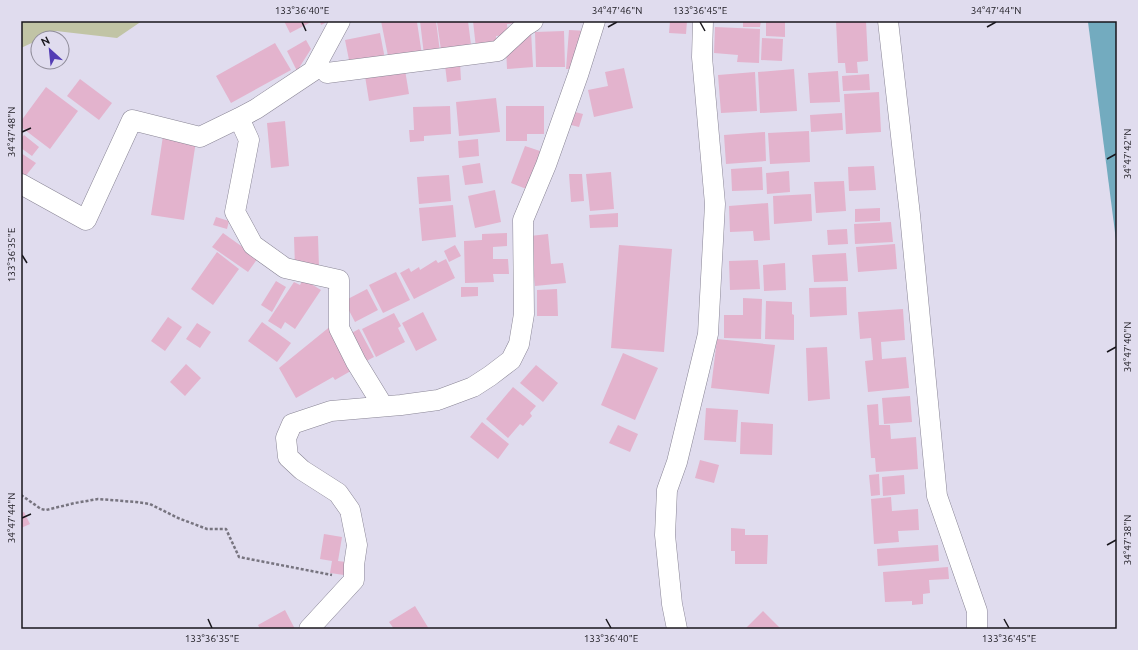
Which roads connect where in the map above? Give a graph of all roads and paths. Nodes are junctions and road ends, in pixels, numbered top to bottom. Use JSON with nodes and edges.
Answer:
{"nodes":[{"id":1,"x":340,"y":21,"type":"edge"},
{"id":2,"x":533,"y":21,"type":"edge"},
{"id":3,"x":595,"y":21,"type":"edge"},
{"id":4,"x":703,"y":21,"type":"edge"},
{"id":5,"x":888,"y":21,"type":"edge"},
{"id":6,"x":327,"y":73,"type":"dead end"},
{"id":7,"x":239,"y":118,"type":"junction"},
{"id":8,"x":21,"y":184,"type":"edge"},
{"id":9,"x":383,"y":406,"type":"junction"},
{"id":10,"x":21,"y":495,"type":"edge"},
{"id":11,"x":354,"y":580,"type":"junction"},
{"id":12,"x":309,"y":629,"type":"edge"},
{"id":13,"x":677,"y":629,"type":"edge"},
{"id":14,"x":977,"y":629,"type":"edge"}],
"edges":[{"from":1,"to":7,"type":"street"},
{"from":2,"to":6,"type":"street"},
{"from":3,"to":9,"type":"street"},
{"from":4,"to":13,"type":"street"},
{"from":5,"to":14,"type":"street"},
{"from":7,"to":8,"type":"street"},
{"from":7,"to":9,"type":"street"},
{"from":9,"to":11,"type":"street"},
{"from":10,"to":11,"type":"path"},
{"from":11,"to":12,"type":"street"}]}
